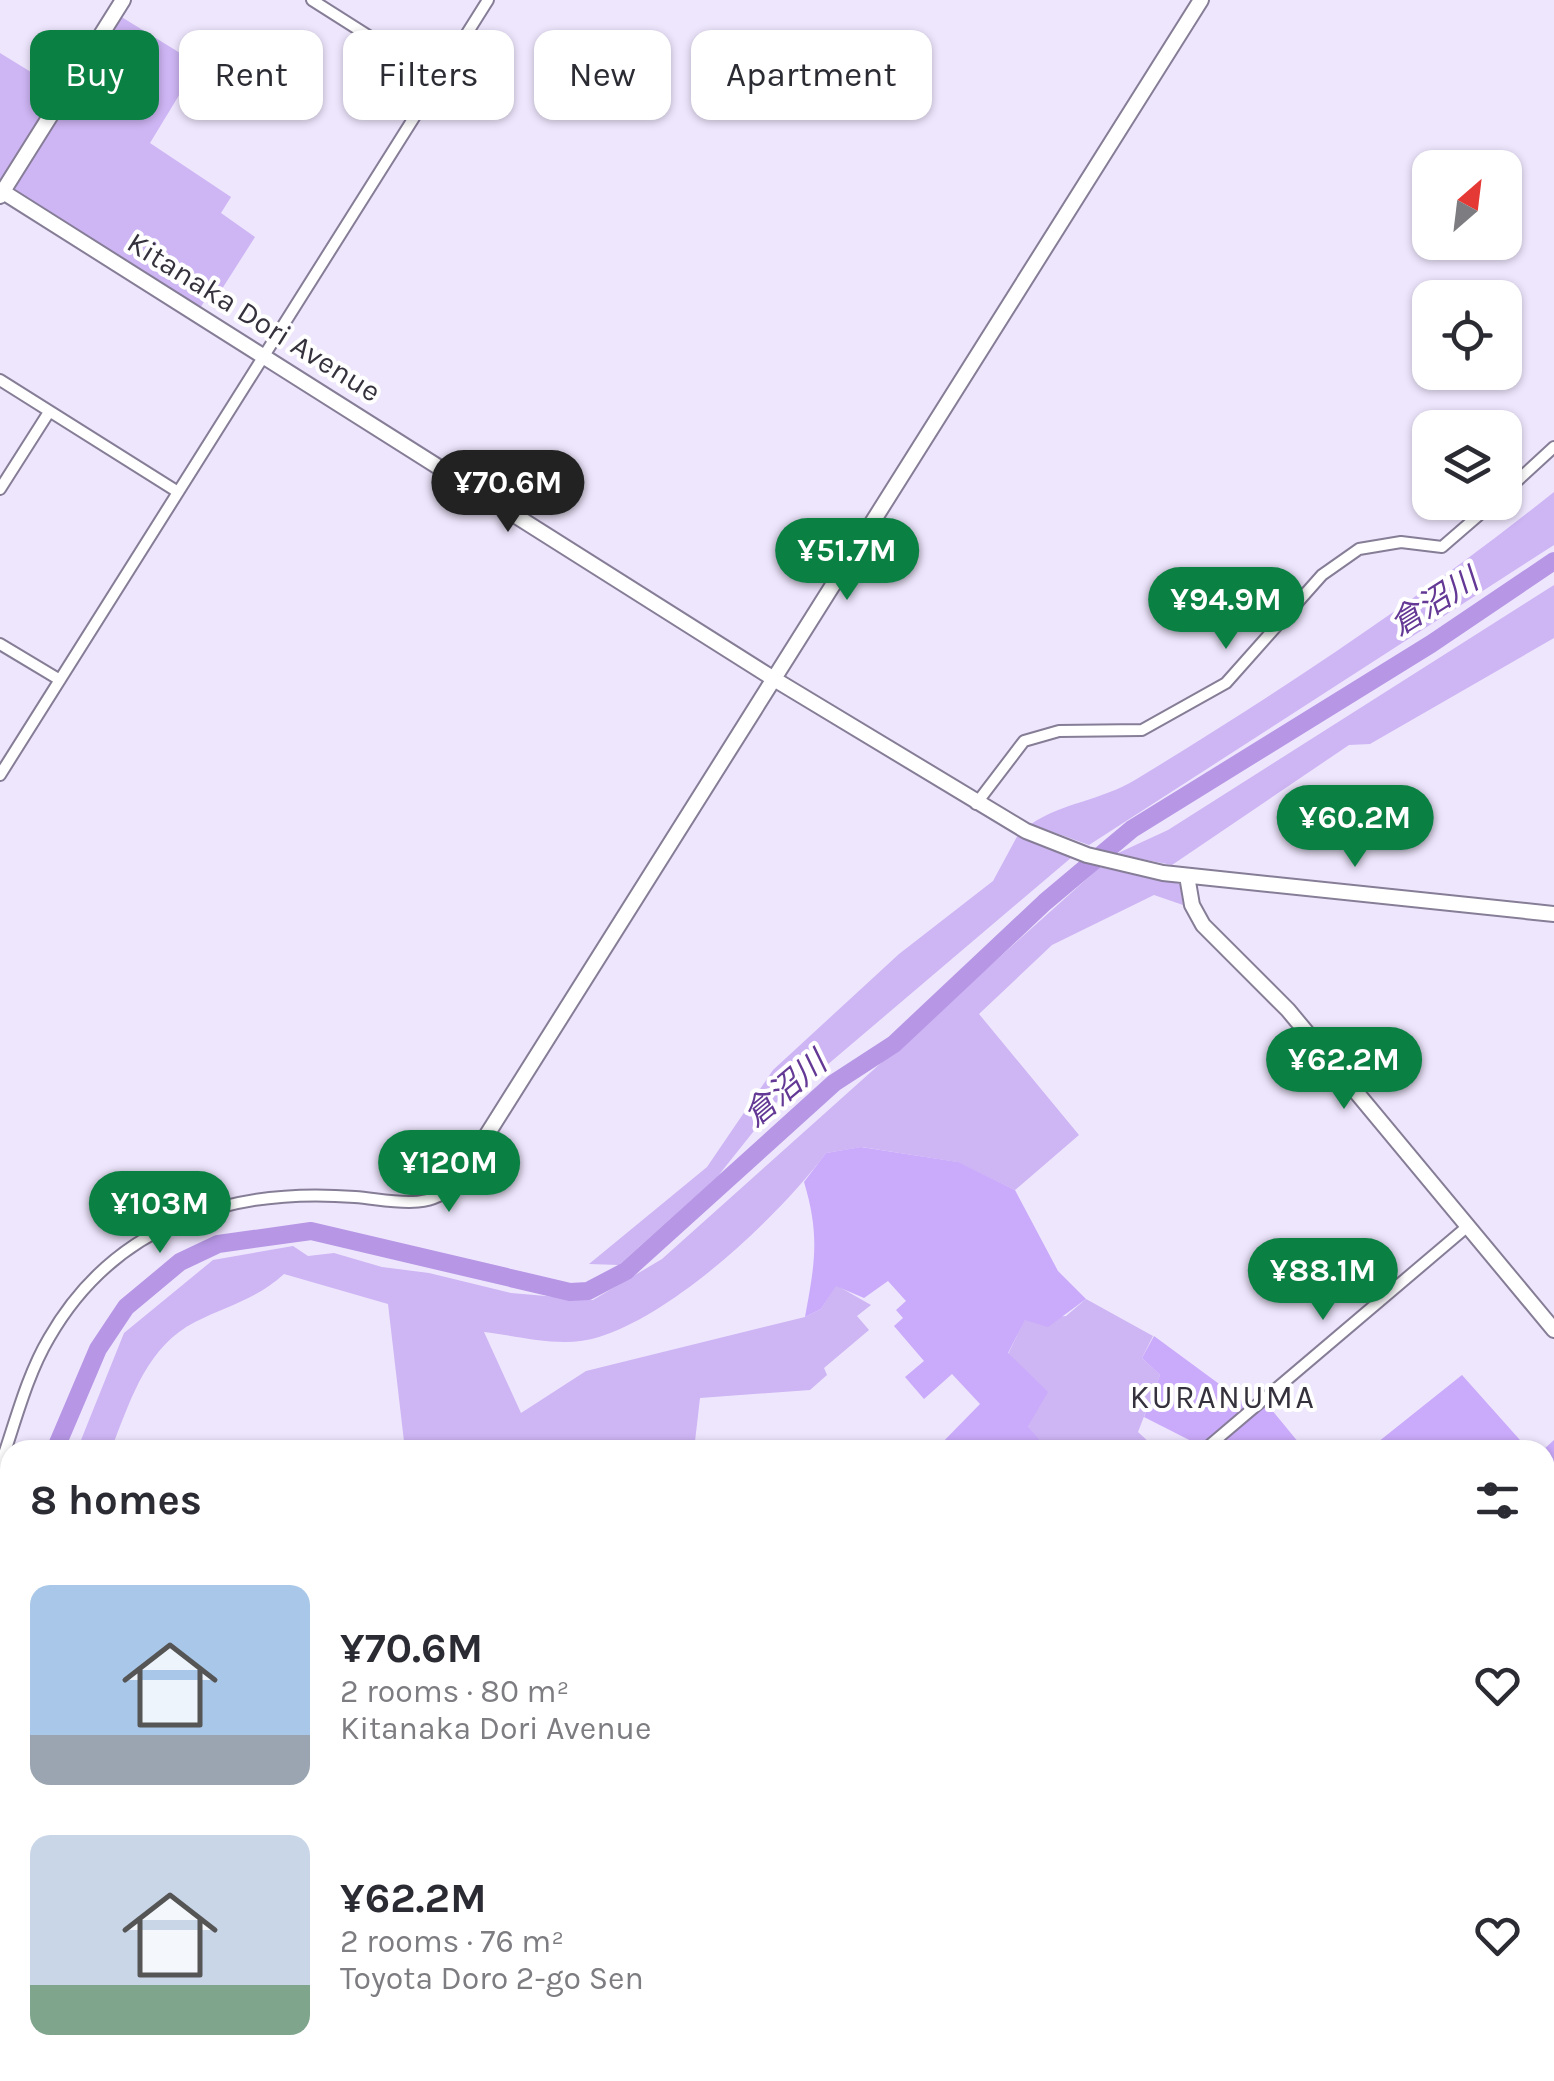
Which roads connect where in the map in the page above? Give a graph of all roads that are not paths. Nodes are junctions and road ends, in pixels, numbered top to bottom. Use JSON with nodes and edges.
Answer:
{"nodes":[{"id":1,"x":123,"y":0,"type":"edge"},
{"id":2,"x":488,"y":0,"type":"edge"},
{"id":3,"x":1202,"y":0,"type":"edge"},
{"id":4,"x":315,"y":1,"type":"edge"},
{"id":5,"x":360,"y":30,"type":"edge"},
{"id":6,"x":469,"y":30,"type":"edge"},
{"id":7,"x":413,"y":120,"type":"edge"},
{"id":8,"x":1,"y":193,"type":"edge"},
{"id":9,"x":265,"y":356,"type":"junction"},
{"id":10,"x":0,"y":380,"type":"edge"},
{"id":11,"x":49,"y":412,"type":"junction"},
{"id":12,"x":1554,"y":448,"type":"edge"},
{"id":13,"x":1522,"y":477,"type":"edge"},
{"id":14,"x":0,"y":489,"type":"edge"},
{"id":15,"x":178,"y":492,"type":"junction"},
{"id":16,"x":1475,"y":520,"type":"edge"},
{"id":17,"x":0,"y":644,"type":"edge"},
{"id":18,"x":774,"y":679,"type":"junction"},
{"id":19,"x":60,"y":680,"type":"junction"},
{"id":20,"x":0,"y":775,"type":"edge"},
{"id":21,"x":976,"y":804,"type":"junction"},
{"id":22,"x":1186,"y":876,"type":"junction"},
{"id":23,"x":1554,"y":914,"type":"edge"},
{"id":24,"x":456,"y":1184,"type":"joint"},
{"id":25,"x":1468,"y":1226,"type":"junction"},
{"id":26,"x":1554,"y":1330,"type":"edge"},
{"id":27,"x":10,"y":1440,"type":"edge"},
{"id":28,"x":1216,"y":1440,"type":"edge"}],
"edges":[{"from":1,"to":8,"type":"street"},
{"from":2,"to":6,"type":"street"},
{"from":3,"to":18,"type":"street"},
{"from":4,"to":5,"type":"street"},
{"from":7,"to":9,"type":"street"},
{"from":8,"to":9,"type":"street","name":"Kitanaka Dori Avenue"},
{"from":9,"to":15,"type":"street"},
{"from":9,"to":18,"type":"street","name":"Kitanaka Dori Avenue"},
{"from":10,"to":11,"type":"street"},
{"from":11,"to":14,"type":"street"},
{"from":11,"to":15,"type":"street"},
{"from":12,"to":13,"type":"street"},
{"from":15,"to":19,"type":"street"},
{"from":16,"to":21,"type":"street"},
{"from":17,"to":19,"type":"street"},
{"from":18,"to":21,"type":"street","name":"Kitanaka Dori Avenue"},
{"from":18,"to":24,"type":"street"},
{"from":19,"to":20,"type":"street"},
{"from":21,"to":22,"type":"street","name":"Kitanaka Dori Avenue"},
{"from":22,"to":23,"type":"street","name":"Kitanaka Dori Avenue"},
{"from":22,"to":25,"type":"street"},
{"from":24,"to":27,"type":"street"},
{"from":25,"to":26,"type":"street"},
{"from":25,"to":28,"type":"street"}]}
